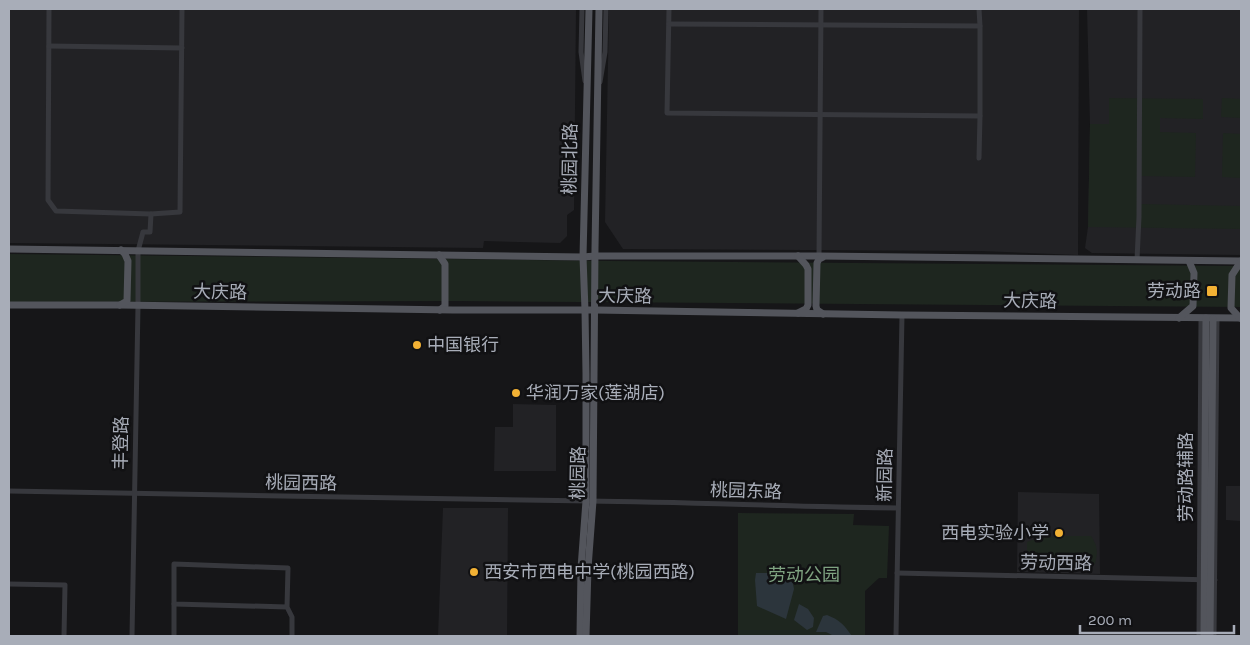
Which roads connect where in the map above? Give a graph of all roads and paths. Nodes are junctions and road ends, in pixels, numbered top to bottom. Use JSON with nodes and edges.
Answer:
{"nodes":[{"id":1,"x":49,"y":9,"type":"edge"},
{"id":2,"x":182,"y":9,"type":"edge"},
{"id":3,"x":582,"y":9,"type":"edge"},
{"id":4,"x":589,"y":9,"type":"edge"},
{"id":5,"x":599,"y":9,"type":"edge"},
{"id":6,"x":606,"y":9,"type":"edge"},
{"id":7,"x":669,"y":9,"type":"edge"},
{"id":8,"x":821,"y":9,"type":"edge"},
{"id":9,"x":978,"y":9,"type":"edge"},
{"id":10,"x":1140,"y":9,"type":"edge"},
{"id":11,"x":668,"y":24,"type":"junction"},
{"id":12,"x":821,"y":25,"type":"junction"},
{"id":13,"x":980,"y":26,"type":"junction"},
{"id":14,"x":49,"y":46,"type":"junction"},
{"id":15,"x":182,"y":48,"type":"junction"},
{"id":16,"x":586,"y":94,"type":"junction"},
{"id":17,"x":598,"y":102,"type":"junction"},
{"id":18,"x":820,"y":114,"type":"junction"},
{"id":19,"x":980,"y":116,"type":"junction"},
{"id":20,"x":979,"y":158,"type":"dead end"},
{"id":21,"x":151,"y":214,"type":"junction"},
{"id":22,"x":9,"y":249,"type":"edge"},
{"id":23,"x":121,"y":250,"type":"junction"},
{"id":24,"x":137,"y":251,"type":"junction"},
{"id":25,"x":439,"y":255,"type":"junction"},
{"id":26,"x":452,"y":256,"type":"junction"},
{"id":27,"x":595,"y":256,"type":"junction"},
{"id":28,"x":798,"y":256,"type":"junction"},
{"id":29,"x":583,"y":257,"type":"junction"},
{"id":30,"x":822,"y":257,"type":"junction"},
{"id":31,"x":1137,"y":260,"type":"junction"},
{"id":32,"x":1190,"y":261,"type":"junction"},
{"id":33,"x":1241,"y":262,"type":"edge"},
{"id":34,"x":9,"y":305,"type":"edge"},
{"id":35,"x":120,"y":305,"type":"junction"},
{"id":36,"x":137,"y":306,"type":"junction"},
{"id":37,"x":440,"y":310,"type":"junction"},
{"id":38,"x":452,"y":310,"type":"junction"},
{"id":39,"x":585,"y":310,"type":"junction"},
{"id":40,"x":595,"y":310,"type":"junction"},
{"id":41,"x":798,"y":314,"type":"junction"},
{"id":42,"x":823,"y":314,"type":"junction"},
{"id":43,"x":902,"y":315,"type":"junction"},
{"id":44,"x":1179,"y":318,"type":"junction"},
{"id":45,"x":1209,"y":318,"type":"junction"},
{"id":46,"x":1241,"y":318,"type":"edge"},
{"id":47,"x":9,"y":491,"type":"edge"},
{"id":48,"x":134,"y":494,"type":"junction"},
{"id":49,"x":590,"y":501,"type":"junction"},
{"id":50,"x":898,"y":508,"type":"junction"},
{"id":51,"x":896,"y":573,"type":"junction"},
{"id":52,"x":1207,"y":580,"type":"junction"},
{"id":53,"x":9,"y":584,"type":"edge"},
{"id":54,"x":174,"y":604,"type":"junction"},
{"id":55,"x":287,"y":607,"type":"junction"},
{"id":56,"x":64,"y":636,"type":"edge"},
{"id":57,"x":132,"y":636,"type":"edge"},
{"id":58,"x":174,"y":636,"type":"edge"},
{"id":59,"x":292,"y":636,"type":"edge"},
{"id":60,"x":580,"y":636,"type":"edge"},
{"id":61,"x":586,"y":636,"type":"edge"},
{"id":62,"x":896,"y":636,"type":"edge"},
{"id":63,"x":1199,"y":636,"type":"edge"},
{"id":64,"x":1204,"y":636,"type":"edge"},
{"id":65,"x":1210,"y":636,"type":"edge"},
{"id":66,"x":1214,"y":636,"type":"edge"}],
"edges":[{"from":1,"to":14,"type":"street"},
{"from":2,"to":15,"type":"street"},
{"from":3,"to":16,"type":"street"},
{"from":4,"to":16,"type":"main road","name":"桃园北路"},
{"from":5,"to":17,"type":"main road","name":"桃园北路"},
{"from":6,"to":17,"type":"street"},
{"from":7,"to":11,"type":"street"},
{"from":8,"to":12,"type":"street"},
{"from":9,"to":13,"type":"street"},
{"from":10,"to":31,"type":"street"},
{"from":11,"to":12,"type":"street"},
{"from":11,"to":18,"type":"street"},
{"from":12,"to":13,"type":"street"},
{"from":12,"to":18,"type":"street"},
{"from":13,"to":19,"type":"street"},
{"from":14,"to":15,"type":"street"},
{"from":14,"to":21,"type":"street"},
{"from":15,"to":21,"type":"street"},
{"from":16,"to":29,"type":"main road","name":"桃园北路"},
{"from":17,"to":27,"type":"main road","name":"桃园北路"},
{"from":18,"to":19,"type":"street"},
{"from":18,"to":30,"type":"street"},
{"from":19,"to":20,"type":"street"},
{"from":21,"to":24,"type":"street"},
{"from":22,"to":23,"type":"main road"},
{"from":23,"to":24,"type":"main road"},
{"from":23,"to":35,"type":"main road"},
{"from":24,"to":25,"type":"main road"},
{"from":24,"to":36,"type":"main road"},
{"from":25,"to":26,"type":"main road"},
{"from":25,"to":37,"type":"main road"},
{"from":26,"to":29,"type":"main road"},
{"from":26,"to":38,"type":"main road"},
{"from":27,"to":28,"type":"main road"},
{"from":27,"to":29,"type":"main road"},
{"from":27,"to":40,"type":"main road","name":"桃园北路"},
{"from":28,"to":30,"type":"main road"},
{"from":28,"to":41,"type":"main road"},
{"from":29,"to":39,"type":"main road","name":"桃园北路"},
{"from":30,"to":31,"type":"main road"},
{"from":30,"to":42,"type":"main road"},
{"from":31,"to":32,"type":"main road"},
{"from":32,"to":33,"type":"main road"},
{"from":32,"to":44,"type":"main road"},
{"from":33,"to":46,"type":"main road"},
{"from":34,"to":35,"type":"main road","name":"大庆路"},
{"from":35,"to":36,"type":"main road","name":"大庆路"},
{"from":36,"to":37,"type":"main road","name":"大庆路"},
{"from":36,"to":48,"type":"street","name":"丰登路"},
{"from":37,"to":38,"type":"main road","name":"大庆路"},
{"from":38,"to":39,"type":"main road","name":"大庆路"},
{"from":39,"to":40,"type":"main road","name":"大庆路"},
{"from":39,"to":49,"type":"main road","name":"桃园路"},
{"from":40,"to":41,"type":"main road","name":"大庆路"},
{"from":40,"to":49,"type":"main road","name":"桃园路"},
{"from":41,"to":42,"type":"main road","name":"大庆路"},
{"from":42,"to":43,"type":"main road","name":"大庆路"},
{"from":43,"to":44,"type":"main road","name":"大庆路"},
{"from":43,"to":50,"type":"street","name":"新园路"},
{"from":44,"to":45,"type":"main road","name":"大庆路"},
{"from":45,"to":46,"type":"main road","name":"大庆路"},
{"from":45,"to":52,"type":"main road"},
{"from":47,"to":48,"type":"street","name":"桃园西路"},
{"from":48,"to":49,"type":"street","name":"桃园西路"},
{"from":48,"to":57,"type":"street","name":"丰登路"},
{"from":49,"to":50,"type":"street","name":"桃园东路"},
{"from":49,"to":60,"type":"main road","name":"桃园路"},
{"from":49,"to":61,"type":"main road","name":"桃园路"},
{"from":50,"to":51,"type":"street","name":"新园路"},
{"from":51,"to":52,"type":"street","name":"劳动西路"},
{"from":51,"to":62,"type":"street","name":"新园路"},
{"from":52,"to":63,"type":"street"},
{"from":52,"to":64,"type":"main road"},
{"from":52,"to":65,"type":"main road"},
{"from":52,"to":66,"type":"street"},
{"from":53,"to":56,"type":"street"},
{"from":54,"to":55,"type":"street"},
{"from":54,"to":55,"type":"street"},
{"from":54,"to":58,"type":"street"},
{"from":55,"to":59,"type":"street"}]}
